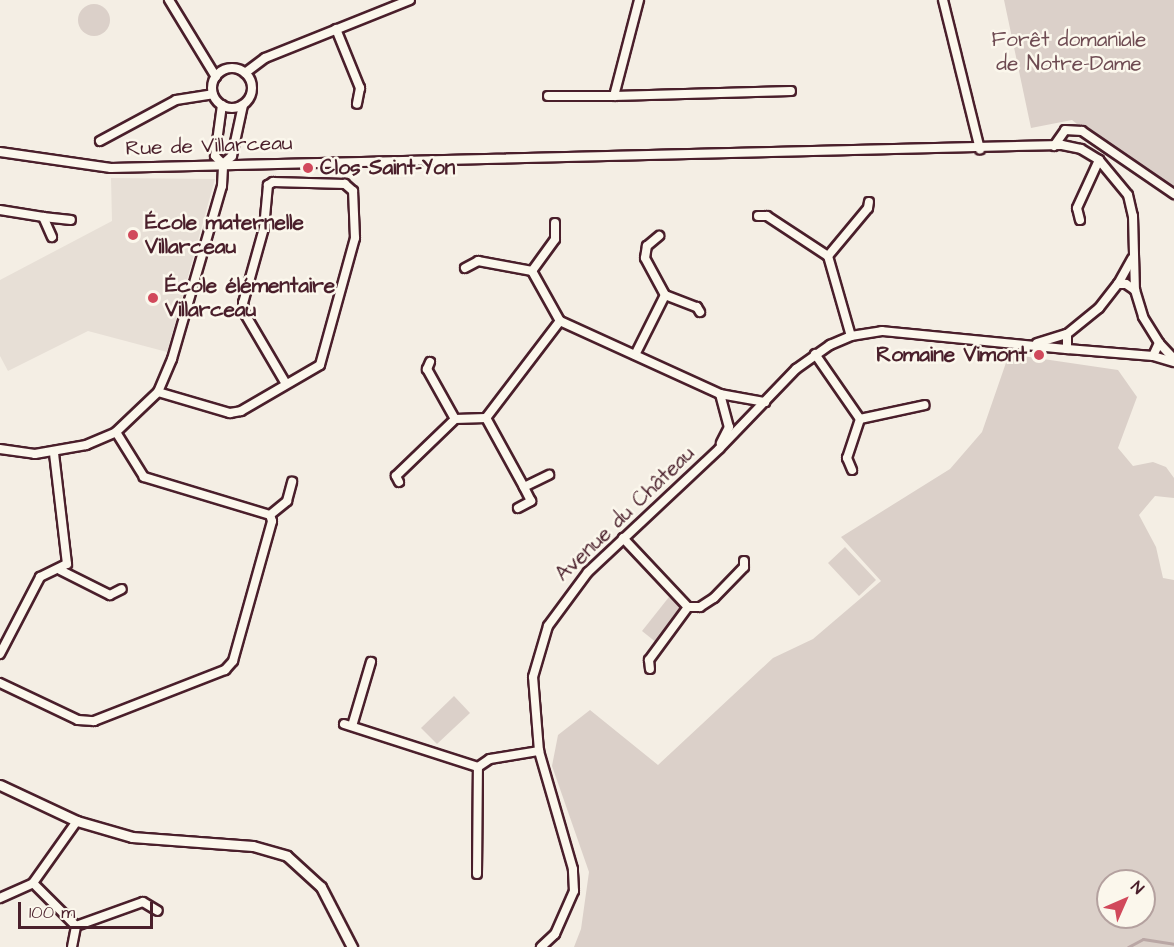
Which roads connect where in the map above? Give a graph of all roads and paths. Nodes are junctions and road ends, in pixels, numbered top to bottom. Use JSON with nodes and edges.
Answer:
{"nodes":[{"id":1,"x":169,"y":0,"type":"edge"},
{"id":2,"x":410,"y":0,"type":"edge"},
{"id":3,"x":639,"y":0,"type":"edge"},
{"id":4,"x":943,"y":0,"type":"edge"},
{"id":5,"x":336,"y":29,"type":"junction"},
{"id":6,"x":245,"y":73,"type":"junction"},
{"id":7,"x":216,"y":77,"type":"junction"},
{"id":8,"x":791,"y":91,"type":"dead end"},
{"id":9,"x":213,"y":94,"type":"junction"},
{"id":10,"x":548,"y":96,"type":"dead end"},
{"id":11,"x":614,"y":96,"type":"junction"},
{"id":12,"x":357,"y":104,"type":"dead end"},
{"id":13,"x":222,"y":105,"type":"junction"},
{"id":14,"x":243,"y":105,"type":"junction"},
{"id":15,"x":100,"y":141,"type":"dead end"},
{"id":16,"x":1054,"y":146,"type":"junction"},
{"id":17,"x":980,"y":149,"type":"junction"},
{"id":18,"x":0,"y":152,"type":"edge"},
{"id":19,"x":1100,"y":160,"type":"junction"},
{"id":20,"x":223,"y":164,"type":"junction"},
{"id":21,"x":1174,"y":195,"type":"edge"},
{"id":22,"x":869,"y":202,"type":"dead end"},
{"id":23,"x":0,"y":210,"type":"edge"},
{"id":24,"x":758,"y":216,"type":"dead end"},
{"id":25,"x":43,"y":217,"type":"junction"},
{"id":26,"x":71,"y":220,"type":"dead end"},
{"id":27,"x":1080,"y":220,"type":"dead end"},
{"id":28,"x":555,"y":224,"type":"dead end"},
{"id":29,"x":659,"y":236,"type":"dead end"},
{"id":30,"x":52,"y":237,"type":"dead end"},
{"id":31,"x":828,"y":256,"type":"junction"},
{"id":32,"x":1133,"y":258,"type":"junction"},
{"id":33,"x":465,"y":268,"type":"dead end"},
{"id":34,"x":532,"y":271,"type":"junction"},
{"id":35,"x":1118,"y":284,"type":"junction"},
{"id":36,"x":1135,"y":290,"type":"junction"},
{"id":37,"x":664,"y":296,"type":"junction"},
{"id":38,"x":700,"y":312,"type":"dead end"},
{"id":39,"x":560,"y":321,"type":"junction"},
{"id":40,"x":1067,"y":334,"type":"junction"},
{"id":41,"x":851,"y":336,"type":"junction"},
{"id":42,"x":1035,"y":343,"type":"junction"},
{"id":43,"x":1159,"y":343,"type":"junction"},
{"id":44,"x":1067,"y":349,"type":"junction"},
{"id":45,"x":815,"y":354,"type":"junction"},
{"id":46,"x":635,"y":355,"type":"junction"},
{"id":47,"x":1154,"y":356,"type":"junction"},
{"id":48,"x":1174,"y":361,"type":"edge"},
{"id":49,"x":430,"y":362,"type":"dead end"},
{"id":50,"x":286,"y":384,"type":"junction"},
{"id":51,"x":158,"y":392,"type":"junction"},
{"id":52,"x":720,"y":394,"type":"junction"},
{"id":53,"x":765,"y":402,"type":"junction"},
{"id":54,"x":925,"y":405,"type":"dead end"},
{"id":55,"x":486,"y":418,"type":"junction"},
{"id":56,"x":455,"y":419,"type":"junction"},
{"id":57,"x":860,"y":419,"type":"junction"},
{"id":58,"x":116,"y":432,"type":"junction"},
{"id":59,"x":0,"y":449,"type":"edge"},
{"id":60,"x":719,"y":449,"type":"junction"},
{"id":61,"x":54,"y":453,"type":"junction"},
{"id":62,"x":852,"y":470,"type":"dead end"},
{"id":63,"x":549,"y":475,"type":"dead end"},
{"id":64,"x":292,"y":482,"type":"dead end"},
{"id":65,"x":399,"y":482,"type":"dead end"},
{"id":66,"x":524,"y":487,"type":"junction"},
{"id":67,"x":518,"y":508,"type":"dead end"},
{"id":68,"x":270,"y":515,"type":"junction"},
{"id":69,"x":623,"y":538,"type":"junction"},
{"id":70,"x":744,"y":561,"type":"dead end"},
{"id":71,"x":60,"y":570,"type":"junction"},
{"id":72,"x":122,"y":589,"type":"dead end"},
{"id":73,"x":688,"y":607,"type":"junction"},
{"id":74,"x":0,"y":654,"type":"edge"},
{"id":75,"x":370,"y":662,"type":"dead end"},
{"id":76,"x":650,"y":669,"type":"dead end"},
{"id":77,"x":0,"y":683,"type":"edge"},
{"id":78,"x":539,"y":751,"type":"junction"},
{"id":79,"x":478,"y":767,"type":"junction"},
{"id":80,"x":0,"y":785,"type":"edge"},
{"id":81,"x":77,"y":821,"type":"junction"},
{"id":82,"x":477,"y":874,"type":"dead end"},
{"id":83,"x":33,"y":883,"type":"junction"},
{"id":84,"x":0,"y":898,"type":"edge"},
{"id":85,"x":158,"y":911,"type":"dead end"},
{"id":86,"x":76,"y":926,"type":"junction"},
{"id":87,"x":72,"y":947,"type":"edge"},
{"id":88,"x":352,"y":947,"type":"edge"},
{"id":89,"x":541,"y":947,"type":"edge"}],
"edges":[{"from":1,"to":7,"type":"street"},
{"from":2,"to":5,"type":"street"},
{"from":3,"to":11,"type":"street"},
{"from":4,"to":17,"type":"street"},
{"from":5,"to":6,"type":"street"},
{"from":5,"to":12,"type":"street"},
{"from":6,"to":7,"type":"street"},
{"from":6,"to":14,"type":"street"},
{"from":7,"to":9,"type":"street"},
{"from":8,"to":11,"type":"street"},
{"from":9,"to":13,"type":"street"},
{"from":9,"to":15,"type":"street"},
{"from":10,"to":11,"type":"street"},
{"from":13,"to":14,"type":"street"},
{"from":13,"to":20,"type":"street"},
{"from":14,"to":20,"type":"street"},
{"from":16,"to":17,"type":"street","name":"Rue de Villarceau"},
{"from":16,"to":19,"type":"street","name":"Rue de Villarceau"},
{"from":16,"to":21,"type":"street"},
{"from":17,"to":20,"type":"street","name":"Rue de Villarceau"},
{"from":18,"to":20,"type":"street","name":"Rue de Villarceau"},
{"from":19,"to":27,"type":"street"},
{"from":19,"to":32,"type":"street"},
{"from":20,"to":51,"type":"street"},
{"from":22,"to":31,"type":"street"},
{"from":23,"to":25,"type":"street"},
{"from":24,"to":31,"type":"street"},
{"from":25,"to":26,"type":"street"},
{"from":25,"to":30,"type":"street"},
{"from":28,"to":34,"type":"street"},
{"from":29,"to":37,"type":"street"},
{"from":31,"to":41,"type":"street"},
{"from":32,"to":35,"type":"street"},
{"from":32,"to":36,"type":"street"},
{"from":33,"to":34,"type":"street"},
{"from":34,"to":39,"type":"street"},
{"from":35,"to":36,"type":"street"},
{"from":35,"to":40,"type":"street"},
{"from":36,"to":43,"type":"street"},
{"from":37,"to":38,"type":"street"},
{"from":37,"to":46,"type":"street"},
{"from":39,"to":46,"type":"street"},
{"from":39,"to":55,"type":"street"},
{"from":40,"to":42,"type":"street","name":"Avenue du Château"},
{"from":40,"to":44,"type":"street"},
{"from":41,"to":42,"type":"street","name":"Avenue du Château"},
{"from":41,"to":45,"type":"street","name":"Avenue du Château"},
{"from":42,"to":44,"type":"street","name":"Avenue du Château"},
{"from":43,"to":47,"type":"street"},
{"from":43,"to":48,"type":"street"},
{"from":44,"to":47,"type":"street","name":"Avenue du Château"},
{"from":45,"to":53,"type":"street","name":"Avenue du Château"},
{"from":45,"to":57,"type":"street"},
{"from":46,"to":52,"type":"street"},
{"from":47,"to":48,"type":"street","name":"Avenue du Château"},
{"from":49,"to":56,"type":"street"},
{"from":50,"to":50,"type":"street"},
{"from":50,"to":51,"type":"street"},
{"from":51,"to":58,"type":"street"},
{"from":52,"to":53,"type":"street"},
{"from":52,"to":60,"type":"street"},
{"from":53,"to":60,"type":"street","name":"Avenue du Château"},
{"from":54,"to":57,"type":"street"},
{"from":55,"to":56,"type":"street"},
{"from":55,"to":66,"type":"street"},
{"from":56,"to":65,"type":"street"},
{"from":57,"to":62,"type":"street"},
{"from":58,"to":61,"type":"street"},
{"from":58,"to":68,"type":"street"},
{"from":59,"to":61,"type":"street"},
{"from":60,"to":69,"type":"street","name":"Avenue du Château"},
{"from":61,"to":71,"type":"street"},
{"from":63,"to":66,"type":"street"},
{"from":64,"to":68,"type":"street"},
{"from":66,"to":67,"type":"street"},
{"from":68,"to":77,"type":"street"},
{"from":69,"to":73,"type":"street"},
{"from":69,"to":78,"type":"street","name":"Avenue du Château"},
{"from":70,"to":73,"type":"street"},
{"from":71,"to":72,"type":"street"},
{"from":71,"to":74,"type":"street"},
{"from":73,"to":76,"type":"street"},
{"from":75,"to":79,"type":"street"},
{"from":78,"to":79,"type":"street"},
{"from":78,"to":89,"type":"street","name":"Avenue du Château"},
{"from":79,"to":82,"type":"street"},
{"from":80,"to":81,"type":"street"},
{"from":81,"to":83,"type":"street"},
{"from":81,"to":88,"type":"street"},
{"from":83,"to":84,"type":"street"},
{"from":83,"to":86,"type":"street"},
{"from":85,"to":86,"type":"street"},
{"from":86,"to":87,"type":"street"}]}
